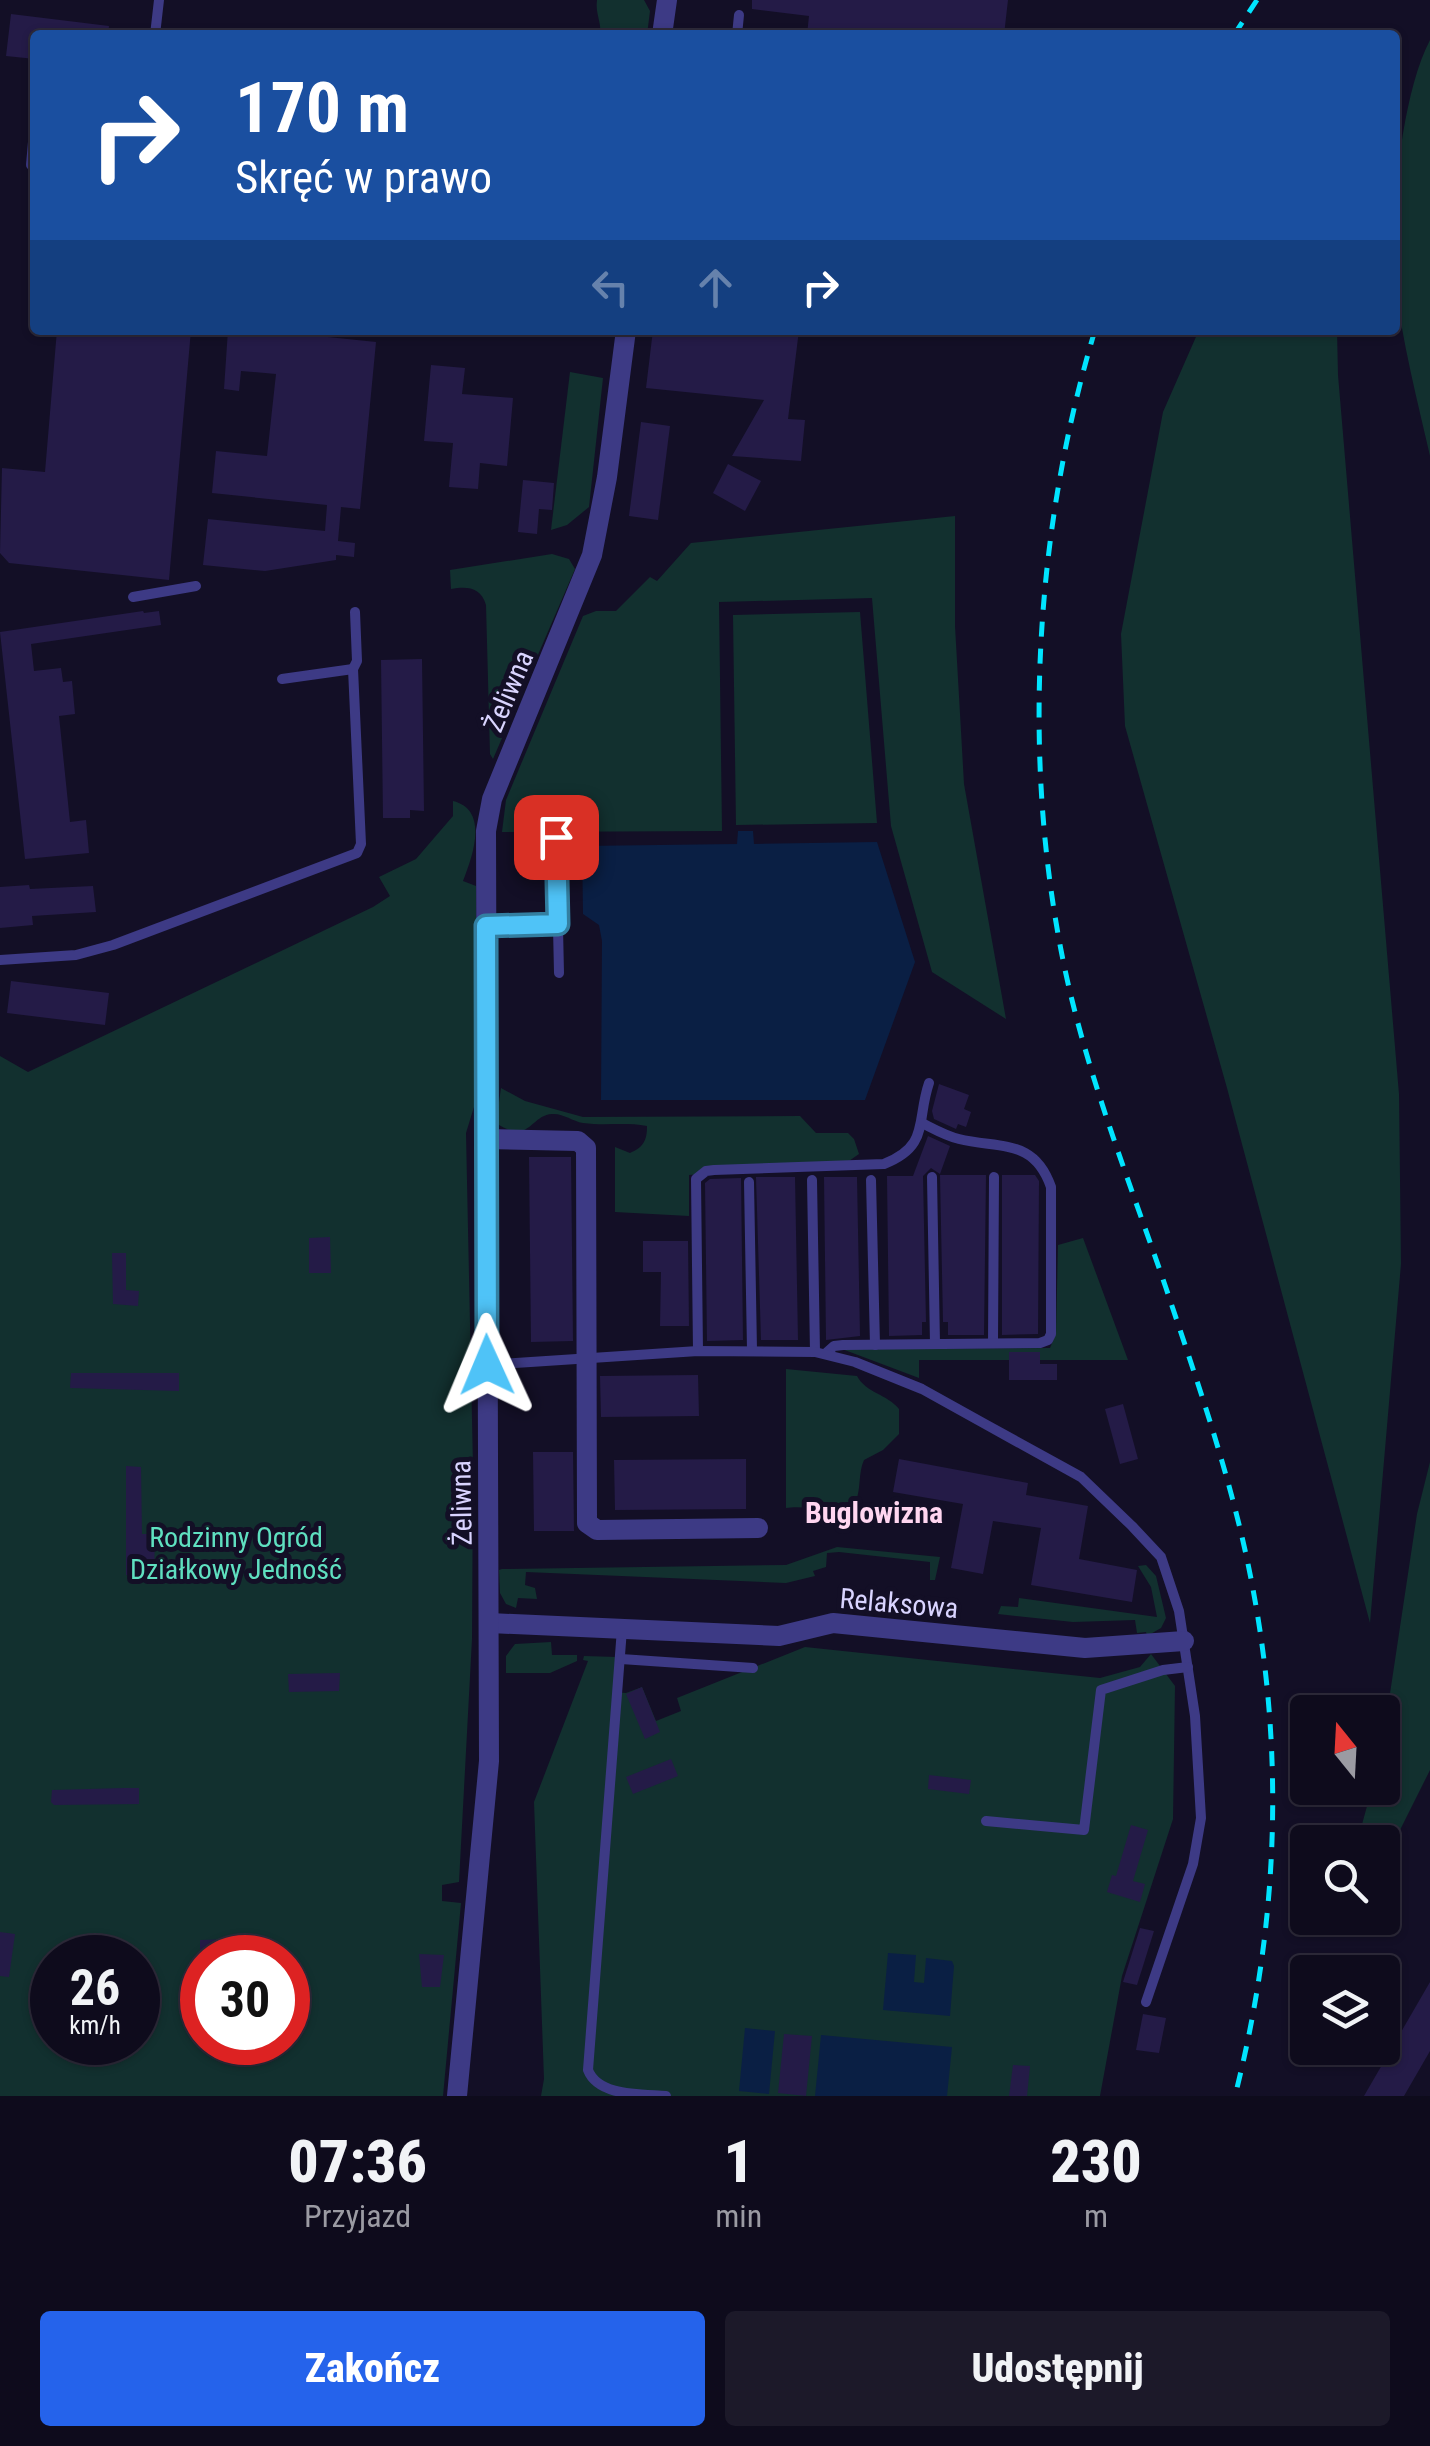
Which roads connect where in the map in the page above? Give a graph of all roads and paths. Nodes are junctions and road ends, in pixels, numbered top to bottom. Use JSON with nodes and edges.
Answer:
{"nodes":[{"id":1,"x":159,"y":0,"type":"edge"},
{"id":2,"x":667,"y":0,"type":"edge"},
{"id":3,"x":739,"y":15,"type":"dead end"},
{"id":4,"x":156,"y":30,"type":"edge"},
{"id":5,"x":663,"y":30,"type":"edge"},
{"id":6,"x":737,"y":30,"type":"edge"},
{"id":7,"x":625,"y":335,"type":"edge"},
{"id":8,"x":196,"y":586,"type":"dead end"},
{"id":9,"x":133,"y":597,"type":"dead end"},
{"id":10,"x":354,"y":612,"type":"dead end"},
{"id":11,"x":353,"y":670,"type":"junction"},
{"id":12,"x":282,"y":679,"type":"dead end"},
{"id":13,"x":556,"y":837,"type":"dead end"},
{"id":14,"x":558,"y":924,"type":"junction"},
{"id":15,"x":486,"y":926,"type":"junction"},
{"id":16,"x":0,"y":960,"type":"edge"},
{"id":17,"x":558,"y":973,"type":"dead end"},
{"id":18,"x":929,"y":1083,"type":"dead end"},
{"id":19,"x":922,"y":1123,"type":"junction"},
{"id":20,"x":486,"y":1139,"type":"junction"},
{"id":21,"x":932,"y":1177,"type":"dead end"},
{"id":22,"x":994,"y":1178,"type":"dead end"},
{"id":23,"x":812,"y":1180,"type":"dead end"},
{"id":24,"x":871,"y":1180,"type":"dead end"},
{"id":25,"x":749,"y":1182,"type":"dead end"},
{"id":26,"x":992,"y":1343,"type":"junction"},
{"id":27,"x":935,"y":1344,"type":"junction"},
{"id":28,"x":875,"y":1345,"type":"junction"},
{"id":29,"x":752,"y":1350,"type":"junction"},
{"id":30,"x":698,"y":1351,"type":"junction"},
{"id":31,"x":820,"y":1353,"type":"junction"},
{"id":32,"x":586,"y":1358,"type":"junction"},
{"id":33,"x":487,"y":1365,"type":"junction"},
{"id":34,"x":758,"y":1528,"type":"dead end"},
{"id":35,"x":490,"y":1623,"type":"junction"},
{"id":36,"x":622,"y":1629,"type":"junction"},
{"id":37,"x":1184,"y":1641,"type":"junction"},
{"id":38,"x":621,"y":1658,"type":"junction"},
{"id":39,"x":1188,"y":1667,"type":"junction"},
{"id":40,"x":753,"y":1668,"type":"dead end"},
{"id":41,"x":986,"y":1821,"type":"dead end"},
{"id":42,"x":1146,"y":2002,"type":"dead end"},
{"id":43,"x":457,"y":2096,"type":"edge"},
{"id":44,"x":666,"y":2096,"type":"edge"}],
"edges":[{"from":1,"to":4,"type":"lane"},
{"from":2,"to":5,"type":"street"},
{"from":3,"to":6,"type":"lane"},
{"from":7,"to":15,"type":"street","name":"Żeliwna"},
{"from":8,"to":9,"type":"lane"},
{"from":10,"to":11,"type":"lane"},
{"from":11,"to":12,"type":"lane"},
{"from":11,"to":16,"type":"lane"},
{"from":13,"to":14,"type":"lane"},
{"from":14,"to":15,"type":"lane"},
{"from":14,"to":17,"type":"lane"},
{"from":15,"to":20,"type":"street","name":"Żeliwna"},
{"from":18,"to":19,"type":"lane"},
{"from":19,"to":26,"type":"lane"},
{"from":19,"to":30,"type":"lane"},
{"from":20,"to":32,"type":"street"},
{"from":20,"to":33,"type":"street","name":"Żeliwna"},
{"from":21,"to":27,"type":"lane"},
{"from":22,"to":26,"type":"lane"},
{"from":23,"to":31,"type":"lane"},
{"from":24,"to":28,"type":"lane"},
{"from":25,"to":29,"type":"lane"},
{"from":26,"to":27,"type":"lane"},
{"from":27,"to":28,"type":"lane"},
{"from":28,"to":31,"type":"lane"},
{"from":29,"to":30,"type":"lane"},
{"from":29,"to":31,"type":"lane"},
{"from":30,"to":32,"type":"lane"},
{"from":31,"to":37,"type":"lane"},
{"from":32,"to":33,"type":"lane"},
{"from":32,"to":34,"type":"street"},
{"from":33,"to":35,"type":"street","name":"Żeliwna"},
{"from":35,"to":36,"type":"street","name":"Relaksowa"},
{"from":35,"to":43,"type":"street","name":"Żeliwna"},
{"from":36,"to":37,"type":"street","name":"Relaksowa"},
{"from":36,"to":38,"type":"lane"},
{"from":37,"to":39,"type":"lane"},
{"from":38,"to":40,"type":"lane"},
{"from":38,"to":44,"type":"lane"},
{"from":39,"to":41,"type":"lane"},
{"from":39,"to":42,"type":"lane"}]}
